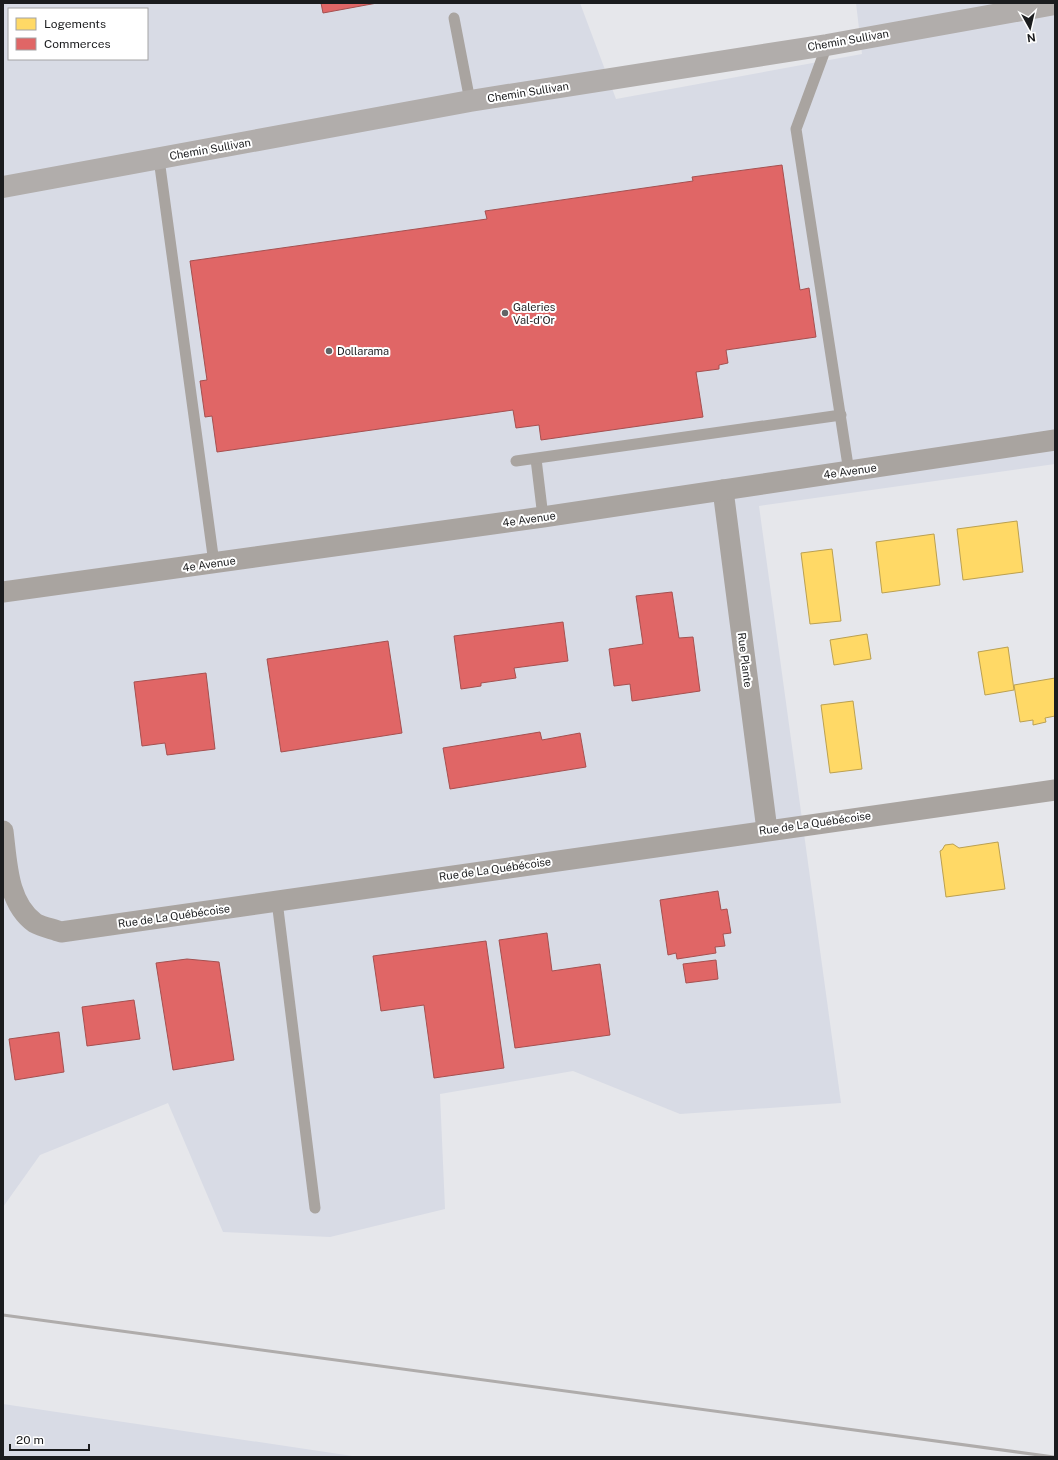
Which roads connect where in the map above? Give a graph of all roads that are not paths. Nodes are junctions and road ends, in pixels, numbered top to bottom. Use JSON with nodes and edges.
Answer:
{"nodes":[{"id":1,"x":1055,"y":4,"type":"edge"},
{"id":2,"x":454,"y":18,"type":"dead end"},
{"id":3,"x":827,"y":45,"type":"junction"},
{"id":4,"x":470,"y":101,"type":"junction"},
{"id":5,"x":160,"y":159,"type":"junction"},
{"id":6,"x":3,"y":187,"type":"edge"},
{"id":7,"x":841,"y":415,"type":"junction"},
{"id":8,"x":1055,"y":440,"type":"edge"},
{"id":9,"x":536,"y":459,"type":"junction"},
{"id":10,"x":516,"y":462,"type":"dead end"},
{"id":11,"x":849,"y":472,"type":"junction"},
{"id":12,"x":723,"y":490,"type":"junction"},
{"id":13,"x":543,"y":517,"type":"junction"},
{"id":14,"x":214,"y":563,"type":"junction"},
{"id":15,"x":3,"y":592,"type":"edge"},
{"id":16,"x":1055,"y":790,"type":"edge"},
{"id":17,"x":767,"y":830,"type":"junction"},
{"id":18,"x":3,"y":831,"type":"edge"},
{"id":19,"x":277,"y":901,"type":"junction"},
{"id":20,"x":316,"y":1208,"type":"dead end"}],
"edges":[{"from":1,"to":3,"type":"street","name":"Chemin Sullivan"},
{"from":2,"to":4,"type":"lane"},
{"from":3,"to":4,"type":"street","name":"Chemin Sullivan"},
{"from":3,"to":7,"type":"lane"},
{"from":4,"to":5,"type":"street","name":"Chemin Sullivan"},
{"from":5,"to":6,"type":"street","name":"Chemin Sullivan"},
{"from":5,"to":14,"type":"lane"},
{"from":7,"to":9,"type":"lane"},
{"from":7,"to":11,"type":"lane"},
{"from":8,"to":11,"type":"street","name":"4e Avenue"},
{"from":9,"to":10,"type":"lane"},
{"from":9,"to":13,"type":"lane"},
{"from":11,"to":12,"type":"street","name":"4e Avenue"},
{"from":12,"to":13,"type":"street","name":"4e Avenue"},
{"from":12,"to":17,"type":"street","name":"Rue Plante"},
{"from":13,"to":14,"type":"street","name":"4e Avenue"},
{"from":14,"to":15,"type":"street","name":"4e Avenue"},
{"from":16,"to":17,"type":"street","name":"Rue de La Québécoise"},
{"from":17,"to":19,"type":"street","name":"Rue de La Québécoise"},
{"from":18,"to":19,"type":"street","name":"Rue de La Québécoise"},
{"from":19,"to":20,"type":"lane"}]}
